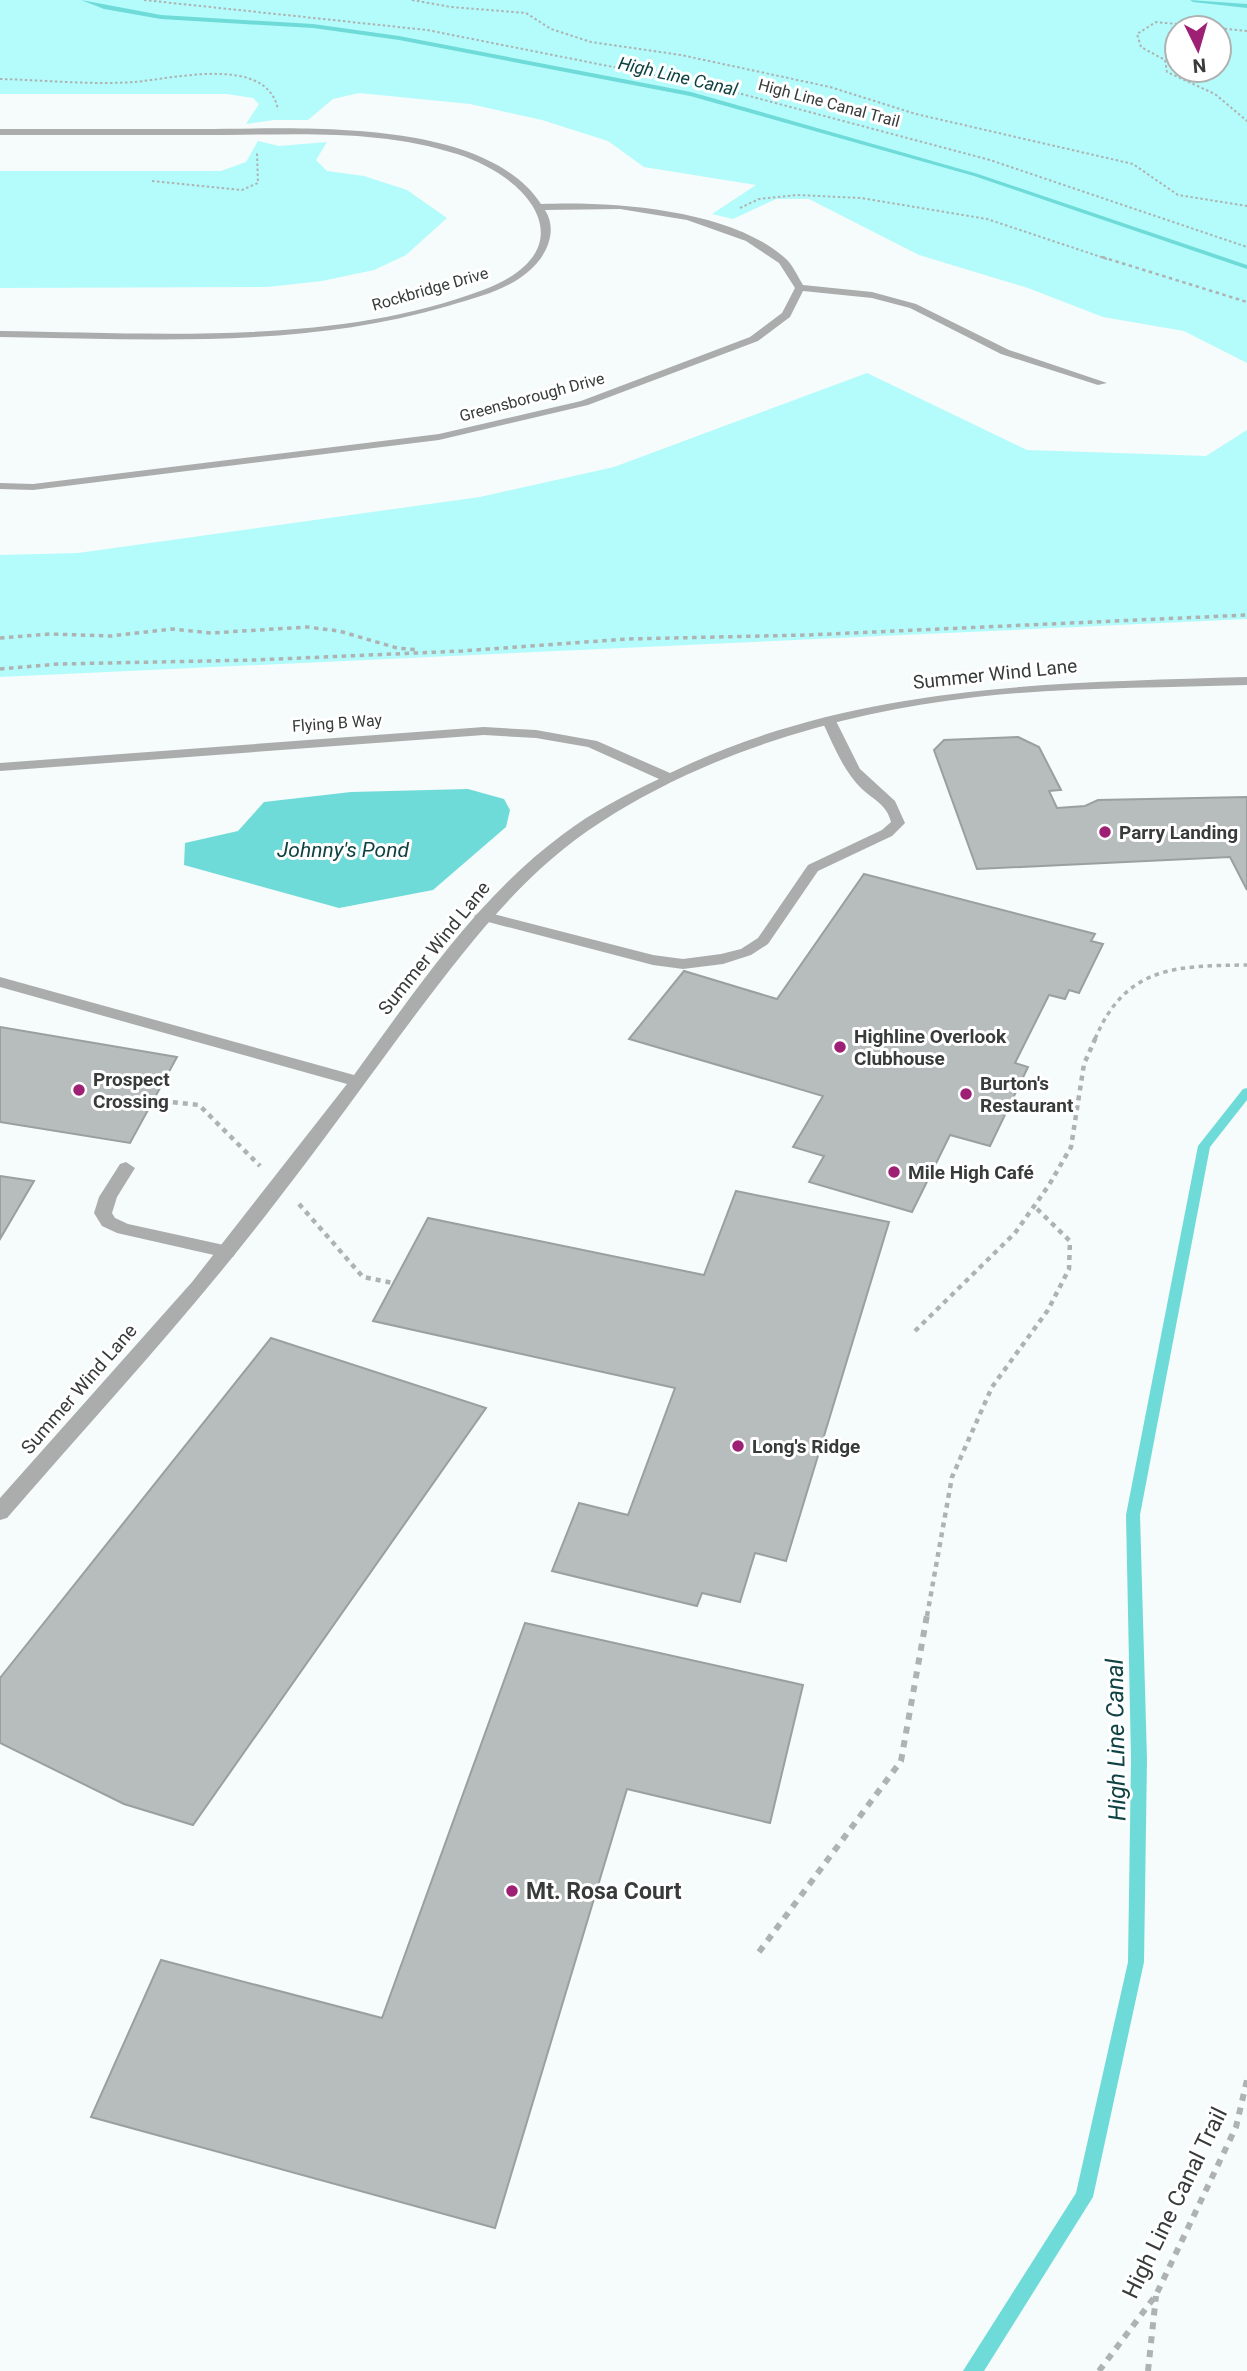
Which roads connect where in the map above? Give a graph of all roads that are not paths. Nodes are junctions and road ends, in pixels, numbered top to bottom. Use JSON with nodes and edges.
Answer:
{"nodes":[{"id":1,"x":0,"y":132,"type":"edge"},
{"id":2,"x":542,"y":207,"type":"junction"},
{"id":3,"x":800,"y":288,"type":"junction"},
{"id":4,"x":0,"y":334,"type":"edge"},
{"id":5,"x":1102,"y":383,"type":"dead end"},
{"id":6,"x":0,"y":486,"type":"edge"},
{"id":7,"x":1247,"y":681,"type":"edge"},
{"id":8,"x":830,"y":721,"type":"junction"},
{"id":9,"x":0,"y":767,"type":"edge"},
{"id":10,"x":669,"y":778,"type":"junction"},
{"id":11,"x":482,"y":916,"type":"junction"},
{"id":12,"x":0,"y":982,"type":"edge"},
{"id":13,"x":357,"y":1081,"type":"junction"},
{"id":14,"x":126,"y":1168,"type":"dead end"},
{"id":15,"x":227,"y":1252,"type":"junction"},
{"id":16,"x":0,"y":1512,"type":"edge"}],
"edges":[{"from":1,"to":2,"type":"street"},
{"from":2,"to":3,"type":"street"},
{"from":2,"to":4,"type":"street","name":"Rockbridge Drive"},
{"from":3,"to":5,"type":"street"},
{"from":3,"to":6,"type":"street","name":"Greensborough Drive"},
{"from":7,"to":8,"type":"street","name":"Summer Wind Lane"},
{"from":8,"to":10,"type":"street","name":"Summer Wind Lane"},
{"from":8,"to":11,"type":"street"},
{"from":9,"to":10,"type":"street","name":"Flying B Way"},
{"from":10,"to":11,"type":"street","name":"Summer Wind Lane"},
{"from":11,"to":13,"type":"street","name":"Summer Wind Lane"},
{"from":12,"to":13,"type":"street"},
{"from":13,"to":15,"type":"street","name":"Summer Wind Lane"},
{"from":14,"to":15,"type":"street"},
{"from":15,"to":16,"type":"street","name":"Summer Wind Lane"}]}
